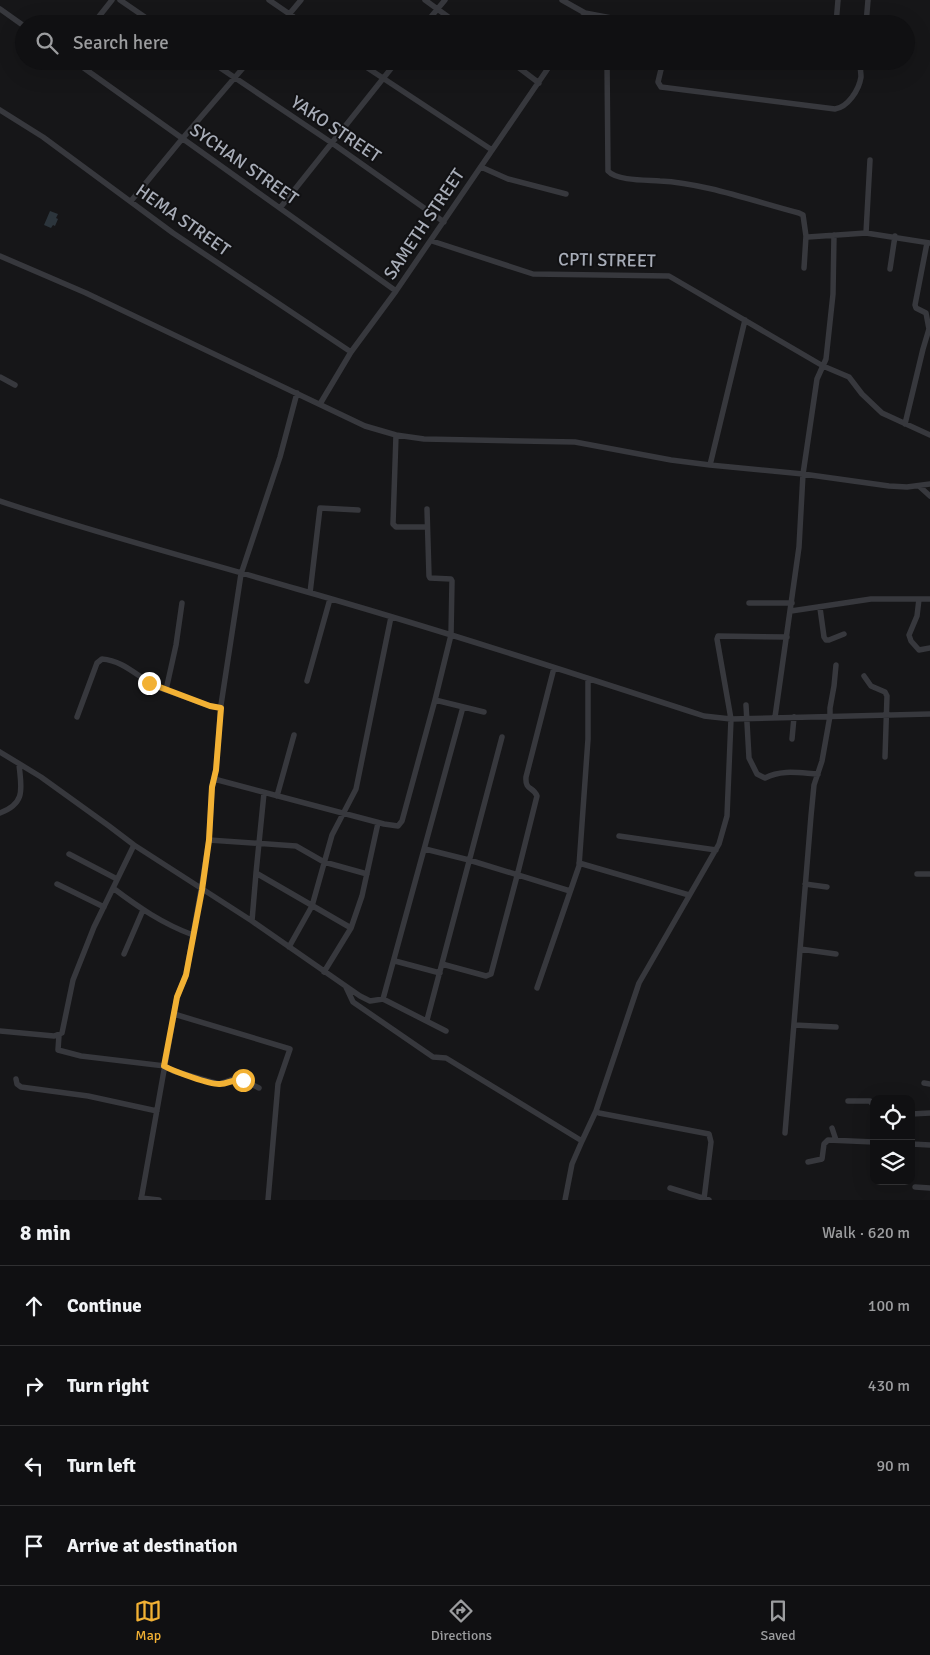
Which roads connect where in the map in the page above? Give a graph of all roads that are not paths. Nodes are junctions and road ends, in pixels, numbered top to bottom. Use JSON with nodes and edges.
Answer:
{"nodes":[{"id":1,"x":112,"y":0,"type":"edge"},
{"id":2,"x":120,"y":0,"type":"edge"},
{"id":3,"x":269,"y":0,"type":"edge"},
{"id":4,"x":301,"y":0,"type":"edge"},
{"id":5,"x":425,"y":0,"type":"edge"},
{"id":6,"x":445,"y":0,"type":"edge"},
{"id":7,"x":562,"y":0,"type":"edge"},
{"id":8,"x":838,"y":0,"type":"edge"},
{"id":9,"x":868,"y":0,"type":"edge"},
{"id":10,"x":0,"y":8,"type":"edge"},
{"id":11,"x":437,"y":9,"type":"junction"},
{"id":12,"x":585,"y":13,"type":"joint"},
{"id":13,"x":289,"y":14,"type":"joint"},
{"id":14,"x":100,"y":15,"type":"edge"},
{"id":15,"x":142,"y":15,"type":"edge"},
{"id":16,"x":432,"y":15,"type":"edge"},
{"id":17,"x":445,"y":15,"type":"edge"},
{"id":18,"x":592,"y":15,"type":"edge"},
{"id":19,"x":837,"y":15,"type":"edge"},
{"id":20,"x":867,"y":15,"type":"edge"},
{"id":21,"x":15,"y":19,"type":"edge"},
{"id":22,"x":87,"y":70,"type":"edge"},
{"id":23,"x":223,"y":70,"type":"edge"},
{"id":24,"x":241,"y":70,"type":"edge"},
{"id":25,"x":370,"y":70,"type":"edge"},
{"id":26,"x":390,"y":70,"type":"edge"},
{"id":27,"x":522,"y":70,"type":"edge"},
{"id":28,"x":547,"y":70,"type":"edge"},
{"id":29,"x":607,"y":70,"type":"edge"},
{"id":30,"x":661,"y":70,"type":"edge"},
{"id":31,"x":861,"y":70,"type":"edge"},
{"id":32,"x":234,"y":78,"type":"junction"},
{"id":33,"x":383,"y":79,"type":"junction"},
{"id":34,"x":539,"y":82,"type":"junction"},
{"id":35,"x":0,"y":110,"type":"edge"},
{"id":36,"x":182,"y":138,"type":"junction"},
{"id":37,"x":332,"y":143,"type":"junction"},
{"id":38,"x":492,"y":150,"type":"junction"},
{"id":39,"x":870,"y":160,"type":"dead end"},
{"id":40,"x":481,"y":167,"type":"junction"},
{"id":41,"x":566,"y":194,"type":"dead end"},
{"id":42,"x":131,"y":201,"type":"junction"},
{"id":43,"x":280,"y":208,"type":"junction"},
{"id":44,"x":444,"y":222,"type":"junction"},
{"id":45,"x":866,"y":233,"type":"junction"},
{"id":46,"x":834,"y":235,"type":"junction"},
{"id":47,"x":806,"y":236,"type":"junction"},
{"id":48,"x":895,"y":236,"type":"junction"},
{"id":49,"x":432,"y":241,"type":"junction"},
{"id":50,"x":929,"y":243,"type":"edge"},
{"id":51,"x":0,"y":256,"type":"edge"},
{"id":52,"x":804,"y":268,"type":"dead end"},
{"id":53,"x":890,"y":269,"type":"dead end"},
{"id":54,"x":396,"y":291,"type":"junction"},
{"id":55,"x":745,"y":320,"type":"junction"},
{"id":56,"x":351,"y":352,"type":"junction"},
{"id":57,"x":823,"y":366,"type":"junction"},
{"id":58,"x":0,"y":377,"type":"edge"},
{"id":59,"x":15,"y":386,"type":"dead end"},
{"id":60,"x":297,"y":393,"type":"junction"},
{"id":61,"x":320,"y":404,"type":"junction"},
{"id":62,"x":905,"y":424,"type":"junction"},
{"id":63,"x":396,"y":435,"type":"junction"},
{"id":64,"x":930,"y":435,"type":"edge"},
{"id":65,"x":710,"y":465,"type":"junction"},
{"id":66,"x":803,"y":474,"type":"junction"},
{"id":67,"x":930,"y":484,"type":"edge"},
{"id":68,"x":919,"y":486,"type":"junction"},
{"id":69,"x":930,"y":496,"type":"edge"},
{"id":70,"x":0,"y":501,"type":"edge"},
{"id":71,"x":427,"y":508,"type":"dead end"},
{"id":72,"x":358,"y":510,"type":"dead end"},
{"id":73,"x":427,"y":527,"type":"junction"},
{"id":74,"x":241,"y":574,"type":"junction"},
{"id":75,"x":310,"y":592,"type":"junction"},
{"id":76,"x":330,"y":599,"type":"junction"},
{"id":77,"x":918,"y":599,"type":"junction"},
{"id":78,"x":930,"y":599,"type":"edge"},
{"id":79,"x":792,"y":602,"type":"junction"},
{"id":80,"x":182,"y":603,"type":"dead end"},
{"id":81,"x":749,"y":603,"type":"dead end"},
{"id":82,"x":820,"y":608,"type":"junction"},
{"id":83,"x":791,"y":611,"type":"junction"},
{"id":84,"x":391,"y":617,"type":"junction"},
{"id":85,"x":844,"y":634,"type":"dead end"},
{"id":86,"x":451,"y":635,"type":"junction"},
{"id":87,"x":787,"y":637,"type":"junction"},
{"id":88,"x":930,"y":648,"type":"edge"},
{"id":89,"x":836,"y":665,"type":"dead end"},
{"id":90,"x":554,"y":668,"type":"junction"},
{"id":91,"x":864,"y":676,"type":"dead end"},
{"id":92,"x":588,"y":679,"type":"junction"},
{"id":93,"x":307,"y":681,"type":"dead end"},
{"id":94,"x":166,"y":690,"type":"junction"},
{"id":95,"x":435,"y":700,"type":"junction"},
{"id":96,"x":746,"y":705,"type":"dead end"},
{"id":97,"x":463,"y":707,"type":"junction"},
{"id":98,"x":221,"y":708,"type":"junction"},
{"id":99,"x":484,"y":712,"type":"dead end"},
{"id":100,"x":888,"y":714,"type":"junction"},
{"id":101,"x":930,"y":714,"type":"edge"},
{"id":102,"x":830,"y":716,"type":"junction"},
{"id":103,"x":76,"y":717,"type":"dead end"},
{"id":104,"x":794,"y":717,"type":"junction"},
{"id":105,"x":747,"y":718,"type":"junction"},
{"id":106,"x":775,"y":718,"type":"junction"},
{"id":107,"x":731,"y":719,"type":"junction"},
{"id":108,"x":294,"y":735,"type":"dead end"},
{"id":109,"x":502,"y":737,"type":"dead end"},
{"id":110,"x":792,"y":739,"type":"dead end"},
{"id":111,"x":0,"y":752,"type":"edge"},
{"id":112,"x":885,"y":757,"type":"dead end"},
{"id":113,"x":18,"y":764,"type":"junction"},
{"id":114,"x":818,"y":774,"type":"junction"},
{"id":115,"x":214,"y":779,"type":"junction"},
{"id":116,"x":264,"y":793,"type":"junction"},
{"id":117,"x":277,"y":796,"type":"junction"},
{"id":118,"x":0,"y":813,"type":"edge"},
{"id":119,"x":343,"y":814,"type":"junction"},
{"id":120,"x":378,"y":823,"type":"junction"},
{"id":121,"x":619,"y":836,"type":"dead end"},
{"id":122,"x":209,"y":840,"type":"junction"},
{"id":123,"x":259,"y":844,"type":"junction"},
{"id":124,"x":134,"y":845,"type":"junction"},
{"id":125,"x":425,"y":849,"type":"junction"},
{"id":126,"x":716,"y":850,"type":"junction"},
{"id":127,"x":69,"y":854,"type":"dead end"},
{"id":128,"x":469,"y":860,"type":"junction"},
{"id":129,"x":324,"y":862,"type":"junction"},
{"id":130,"x":579,"y":863,"type":"junction"},
{"id":131,"x":256,"y":874,"type":"junction"},
{"id":132,"x":367,"y":874,"type":"junction"},
{"id":133,"x":917,"y":874,"type":"dead end"},
{"id":134,"x":930,"y":874,"type":"edge"},
{"id":135,"x":518,"y":876,"type":"junction"},
{"id":136,"x":117,"y":879,"type":"junction"},
{"id":137,"x":57,"y":884,"type":"dead end"},
{"id":138,"x":805,"y":884,"type":"junction"},
{"id":139,"x":827,"y":887,"type":"dead end"},
{"id":140,"x":113,"y":888,"type":"junction"},
{"id":141,"x":202,"y":890,"type":"junction"},
{"id":142,"x":570,"y":891,"type":"junction"},
{"id":143,"x":690,"y":895,"type":"junction"},
{"id":144,"x":312,"y":906,"type":"junction"},
{"id":145,"x":104,"y":907,"type":"junction"},
{"id":146,"x":143,"y":910,"type":"junction"},
{"id":147,"x":252,"y":921,"type":"junction"},
{"id":148,"x":351,"y":928,"type":"junction"},
{"id":149,"x":193,"y":935,"type":"junction"},
{"id":150,"x":289,"y":947,"type":"junction"},
{"id":151,"x":800,"y":949,"type":"junction"},
{"id":152,"x":124,"y":954,"type":"dead end"},
{"id":153,"x":836,"y":954,"type":"dead end"},
{"id":154,"x":395,"y":961,"type":"junction"},
{"id":155,"x":442,"y":964,"type":"junction"},
{"id":156,"x":324,"y":972,"type":"junction"},
{"id":157,"x":440,"y":973,"type":"junction"},
{"id":158,"x":346,"y":987,"type":"junction"},
{"id":159,"x":537,"y":988,"type":"dead end"},
{"id":160,"x":383,"y":999,"type":"junction"},
{"id":161,"x":174,"y":1014,"type":"junction"},
{"id":162,"x":427,"y":1020,"type":"junction"},
{"id":163,"x":794,"y":1025,"type":"junction"},
{"id":164,"x":836,"y":1027,"type":"dead end"},
{"id":165,"x":0,"y":1031,"type":"edge"},
{"id":166,"x":446,"y":1031,"type":"dead end"},
{"id":167,"x":59,"y":1035,"type":"junction"},
{"id":168,"x":164,"y":1066,"type":"junction"},
{"id":169,"x":16,"y":1079,"type":"dead end"},
{"id":170,"x":259,"y":1088,"type":"dead end"},
{"id":171,"x":848,"y":1101,"type":"dead end"},
{"id":172,"x":870,"y":1101,"type":"edge"},
{"id":173,"x":157,"y":1111,"type":"junction"},
{"id":174,"x":596,"y":1111,"type":"junction"},
{"id":175,"x":930,"y":1113,"type":"edge"},
{"id":176,"x":915,"y":1114,"type":"edge"},
{"id":177,"x":832,"y":1128,"type":"dead end"},
{"id":178,"x":786,"y":1133,"type":"dead end"},
{"id":179,"x":836,"y":1140,"type":"junction"},
{"id":180,"x":582,"y":1141,"type":"junction"},
{"id":181,"x":870,"y":1142,"type":"edge"},
{"id":182,"x":915,"y":1144,"type":"edge"},
{"id":183,"x":930,"y":1145,"type":"edge"},
{"id":184,"x":808,"y":1162,"type":"dead end"},
{"id":185,"x":915,"y":1187,"type":"dead end"},
{"id":186,"x":670,"y":1188,"type":"dead end"},
{"id":187,"x":930,"y":1188,"type":"edge"},
{"id":188,"x":141,"y":1199,"type":"edge"},
{"id":189,"x":707,"y":1199,"type":"edge"},
{"id":190,"x":159,"y":1200,"type":"edge"},
{"id":191,"x":268,"y":1200,"type":"edge"},
{"id":192,"x":565,"y":1200,"type":"edge"}],
"edges":[{"from":1,"to":14,"type":"street"},
{"from":2,"to":15,"type":"street"},
{"from":3,"to":13,"type":"street"},
{"from":4,"to":13,"type":"street"},
{"from":5,"to":11,"type":"street"},
{"from":6,"to":11,"type":"street"},
{"from":7,"to":12,"type":"street"},
{"from":8,"to":19,"type":"street"},
{"from":9,"to":20,"type":"street"},
{"from":10,"to":21,"type":"street"},
{"from":11,"to":16,"type":"street"},
{"from":11,"to":17,"type":"street"},
{"from":12,"to":18,"type":"street"},
{"from":22,"to":36,"type":"street","name":"SYCHAN STREET"},
{"from":23,"to":32,"type":"street","name":"YAKO STREET"},
{"from":24,"to":32,"type":"street"},
{"from":25,"to":33,"type":"street"},
{"from":26,"to":33,"type":"street"},
{"from":27,"to":34,"type":"street"},
{"from":28,"to":34,"type":"street","name":"SAMETH STREET"},
{"from":29,"to":47,"type":"street"},
{"from":30,"to":31,"type":"street"},
{"from":32,"to":36,"type":"street"},
{"from":32,"to":37,"type":"street","name":"YAKO STREET"},
{"from":33,"to":37,"type":"street"},
{"from":33,"to":38,"type":"street"},
{"from":34,"to":38,"type":"street","name":"SAMETH STREET"},
{"from":35,"to":42,"type":"street","name":"HEMA STREET"},
{"from":36,"to":42,"type":"street"},
{"from":36,"to":43,"type":"street","name":"SYCHAN STREET"},
{"from":37,"to":43,"type":"street"},
{"from":37,"to":44,"type":"street","name":"YAKO STREET"},
{"from":38,"to":40,"type":"street","name":"SAMETH STREET"},
{"from":39,"to":45,"type":"street"},
{"from":40,"to":41,"type":"street"},
{"from":40,"to":44,"type":"street","name":"SAMETH STREET"},
{"from":42,"to":56,"type":"street","name":"HEMA STREET"},
{"from":43,"to":54,"type":"street","name":"SYCHAN STREET"},
{"from":44,"to":49,"type":"street","name":"SAMETH STREET"},
{"from":45,"to":46,"type":"street"},
{"from":45,"to":48,"type":"street"},
{"from":46,"to":47,"type":"street"},
{"from":46,"to":57,"type":"street"},
{"from":47,"to":52,"type":"street"},
{"from":48,"to":50,"type":"street"},
{"from":48,"to":53,"type":"street"},
{"from":49,"to":54,"type":"street","name":"SAMETH STREET"},
{"from":49,"to":55,"type":"street","name":"CPTI STREET"},
{"from":50,"to":62,"type":"street"},
{"from":51,"to":60,"type":"street"},
{"from":54,"to":56,"type":"street","name":"SAMETH STREET"},
{"from":55,"to":57,"type":"street","name":"CPTI STREET"},
{"from":55,"to":65,"type":"street"},
{"from":56,"to":61,"type":"street","name":"SAMETH STREET"},
{"from":57,"to":62,"type":"street","name":"CPTI STREET"},
{"from":57,"to":66,"type":"street"},
{"from":58,"to":59,"type":"street"},
{"from":60,"to":61,"type":"street"},
{"from":60,"to":74,"type":"street"},
{"from":61,"to":63,"type":"street"},
{"from":62,"to":64,"type":"street","name":"CPTI STREET"},
{"from":63,"to":65,"type":"street"},
{"from":63,"to":73,"type":"street"},
{"from":65,"to":66,"type":"street"},
{"from":66,"to":68,"type":"street"},
{"from":66,"to":79,"type":"street"},
{"from":67,"to":68,"type":"street"},
{"from":68,"to":69,"type":"street"},
{"from":70,"to":74,"type":"street"},
{"from":71,"to":73,"type":"street"},
{"from":72,"to":75,"type":"street"},
{"from":73,"to":86,"type":"street"},
{"from":74,"to":75,"type":"street"},
{"from":74,"to":98,"type":"street"},
{"from":75,"to":76,"type":"street"},
{"from":76,"to":84,"type":"street"},
{"from":76,"to":93,"type":"street"},
{"from":77,"to":78,"type":"street"},
{"from":77,"to":82,"type":"street"},
{"from":77,"to":88,"type":"street"},
{"from":79,"to":81,"type":"street"},
{"from":79,"to":83,"type":"street"},
{"from":80,"to":94,"type":"street"},
{"from":82,"to":83,"type":"street"},
{"from":82,"to":85,"type":"street"},
{"from":83,"to":87,"type":"street"},
{"from":84,"to":86,"type":"street"},
{"from":84,"to":119,"type":"street"},
{"from":86,"to":90,"type":"street"},
{"from":86,"to":95,"type":"street"},
{"from":87,"to":106,"type":"street"},
{"from":87,"to":107,"type":"street"},
{"from":89,"to":102,"type":"street"},
{"from":90,"to":92,"type":"street"},
{"from":90,"to":135,"type":"street"},
{"from":91,"to":100,"type":"street"},
{"from":92,"to":107,"type":"street"},
{"from":92,"to":130,"type":"street"},
{"from":94,"to":98,"type":"street"},
{"from":94,"to":103,"type":"street"},
{"from":95,"to":97,"type":"street"},
{"from":95,"to":120,"type":"street"},
{"from":96,"to":105,"type":"street"},
{"from":97,"to":99,"type":"street"},
{"from":97,"to":125,"type":"street"},
{"from":98,"to":115,"type":"street"},
{"from":100,"to":101,"type":"street"},
{"from":100,"to":102,"type":"street"},
{"from":100,"to":112,"type":"street"},
{"from":102,"to":104,"type":"street"},
{"from":102,"to":114,"type":"street"},
{"from":104,"to":106,"type":"street"},
{"from":104,"to":110,"type":"street"},
{"from":105,"to":106,"type":"street"},
{"from":105,"to":107,"type":"street"},
{"from":105,"to":114,"type":"street"},
{"from":107,"to":126,"type":"street"},
{"from":108,"to":117,"type":"street"},
{"from":109,"to":128,"type":"street"},
{"from":111,"to":113,"type":"street"},
{"from":113,"to":118,"type":"street"},
{"from":113,"to":124,"type":"street"},
{"from":114,"to":138,"type":"street"},
{"from":115,"to":116,"type":"street"},
{"from":115,"to":122,"type":"street"},
{"from":116,"to":117,"type":"street"},
{"from":116,"to":123,"type":"street"},
{"from":117,"to":119,"type":"street"},
{"from":119,"to":120,"type":"street"},
{"from":119,"to":129,"type":"street"},
{"from":120,"to":132,"type":"street"},
{"from":121,"to":126,"type":"street"},
{"from":122,"to":123,"type":"street"},
{"from":122,"to":141,"type":"street"},
{"from":123,"to":129,"type":"street"},
{"from":123,"to":131,"type":"street"},
{"from":124,"to":136,"type":"street"},
{"from":124,"to":141,"type":"street"},
{"from":125,"to":128,"type":"street"},
{"from":125,"to":154,"type":"street"},
{"from":126,"to":143,"type":"street"},
{"from":127,"to":136,"type":"street"},
{"from":128,"to":135,"type":"street"},
{"from":128,"to":155,"type":"street"},
{"from":129,"to":132,"type":"street"},
{"from":129,"to":144,"type":"street"},
{"from":130,"to":142,"type":"street"},
{"from":130,"to":143,"type":"street"},
{"from":131,"to":144,"type":"street"},
{"from":131,"to":147,"type":"street"},
{"from":132,"to":148,"type":"street"},
{"from":133,"to":134,"type":"street"},
{"from":135,"to":142,"type":"street"},
{"from":135,"to":155,"type":"street"},
{"from":136,"to":140,"type":"street"},
{"from":137,"to":145,"type":"street"},
{"from":138,"to":139,"type":"street"},
{"from":138,"to":151,"type":"street"},
{"from":140,"to":145,"type":"street"},
{"from":140,"to":146,"type":"street"},
{"from":141,"to":147,"type":"street"},
{"from":141,"to":149,"type":"street"},
{"from":142,"to":159,"type":"street"},
{"from":143,"to":174,"type":"street"},
{"from":144,"to":148,"type":"street"},
{"from":144,"to":150,"type":"street"},
{"from":145,"to":167,"type":"street"},
{"from":146,"to":149,"type":"street"},
{"from":146,"to":152,"type":"street"},
{"from":147,"to":150,"type":"street"},
{"from":148,"to":156,"type":"street"},
{"from":149,"to":161,"type":"street"},
{"from":150,"to":156,"type":"street"},
{"from":151,"to":153,"type":"street"},
{"from":151,"to":163,"type":"street"},
{"from":154,"to":157,"type":"street"},
{"from":154,"to":160,"type":"street"},
{"from":155,"to":157,"type":"street"},
{"from":156,"to":158,"type":"street"},
{"from":157,"to":162,"type":"street"},
{"from":158,"to":160,"type":"street"},
{"from":158,"to":180,"type":"street"},
{"from":160,"to":162,"type":"street"},
{"from":161,"to":168,"type":"street"},
{"from":161,"to":191,"type":"street"},
{"from":162,"to":166,"type":"street"},
{"from":163,"to":164,"type":"street"},
{"from":163,"to":178,"type":"street"},
{"from":165,"to":167,"type":"street"},
{"from":167,"to":168,"type":"street"},
{"from":168,"to":170,"type":"street"},
{"from":168,"to":173,"type":"street"},
{"from":169,"to":173,"type":"street"},
{"from":171,"to":172,"type":"street"},
{"from":173,"to":188,"type":"street"},
{"from":174,"to":180,"type":"street"},
{"from":174,"to":189,"type":"street"},
{"from":175,"to":176,"type":"street"},
{"from":177,"to":179,"type":"street"},
{"from":179,"to":181,"type":"street"},
{"from":179,"to":184,"type":"street"},
{"from":180,"to":192,"type":"street"},
{"from":182,"to":183,"type":"street"},
{"from":185,"to":187,"type":"street"},
{"from":186,"to":189,"type":"street"},
{"from":188,"to":190,"type":"street"}]}
